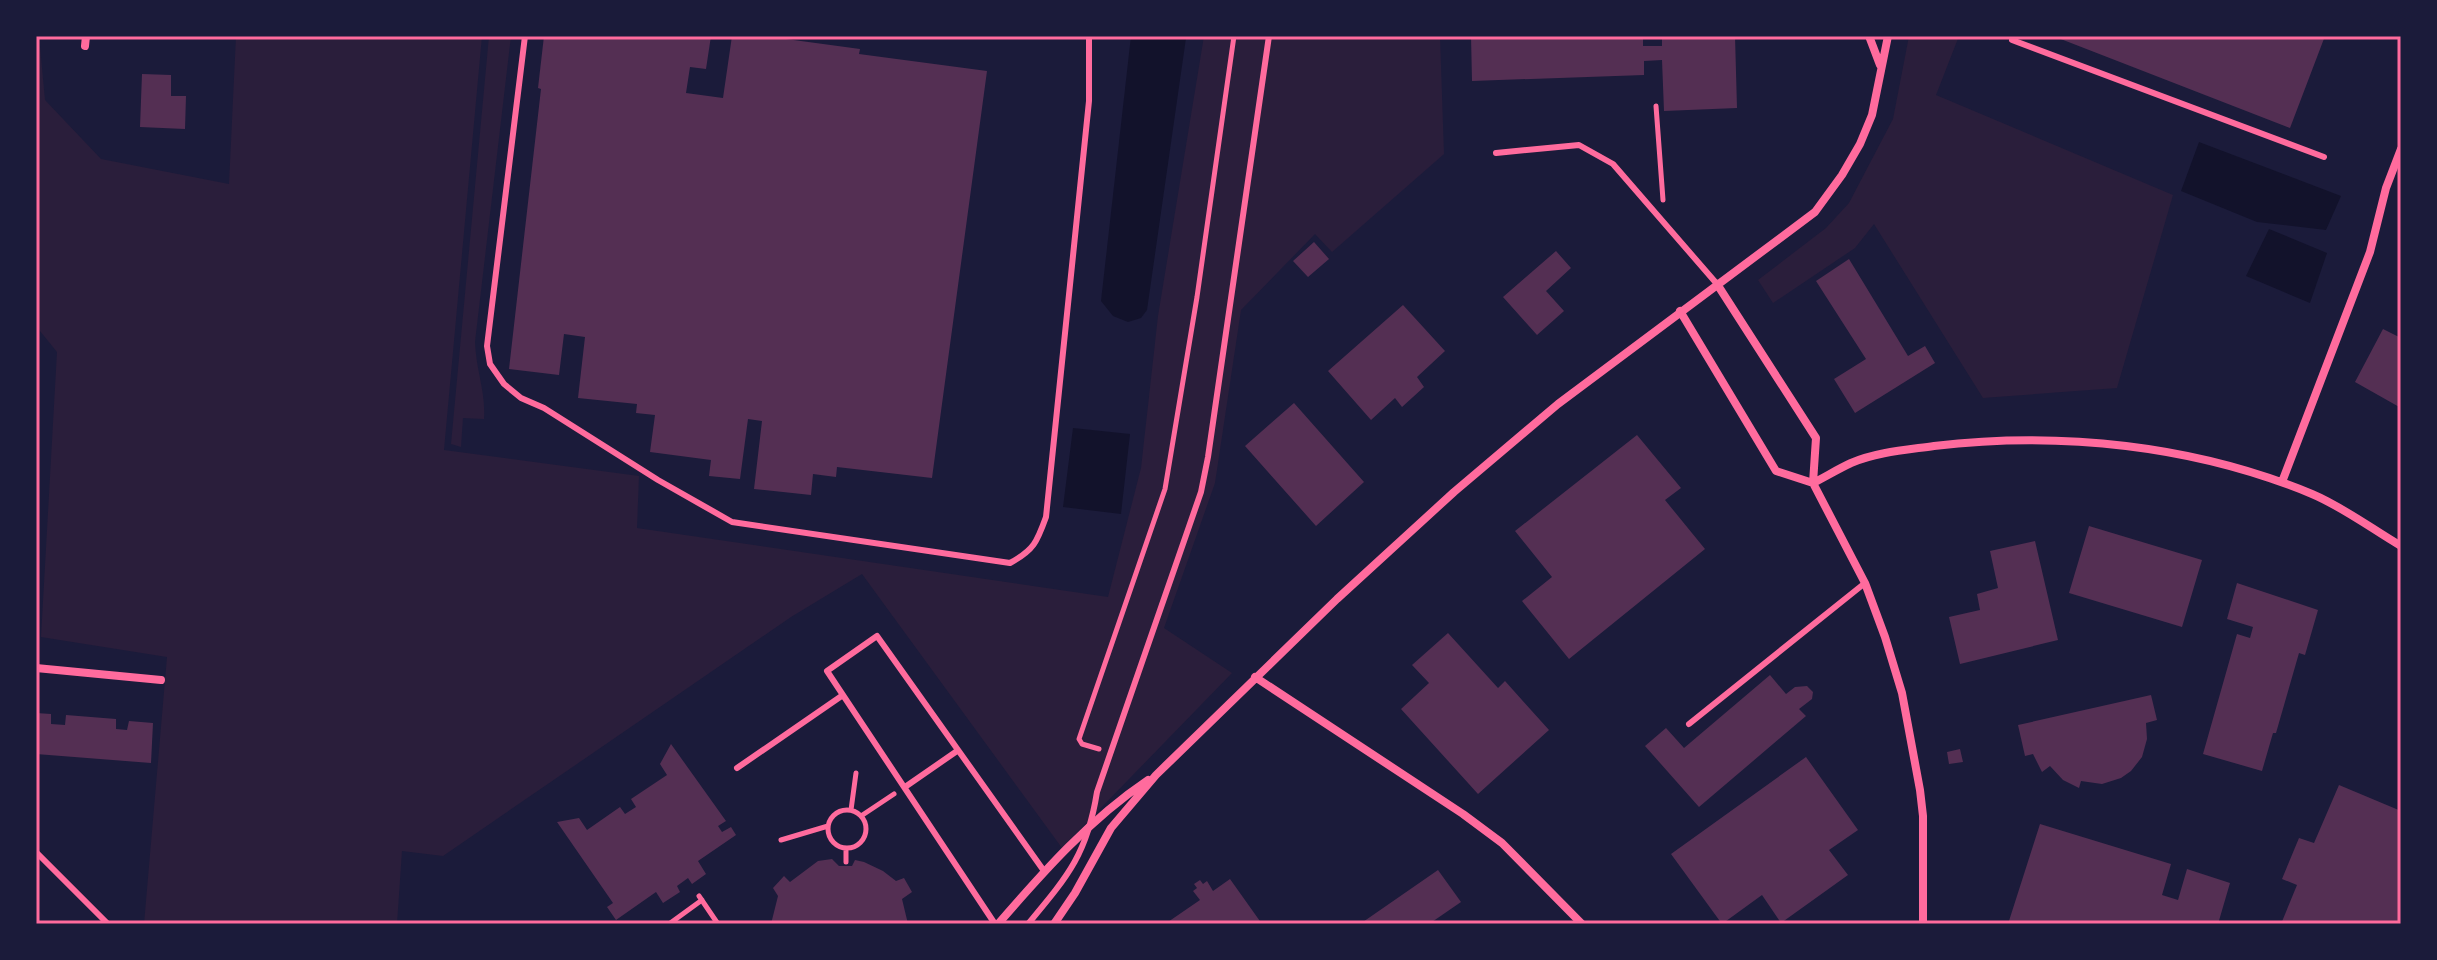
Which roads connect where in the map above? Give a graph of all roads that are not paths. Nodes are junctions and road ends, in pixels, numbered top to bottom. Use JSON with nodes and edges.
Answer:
{"nodes":[{"id":1,"x":525,"y":36,"type":"edge"},
{"id":2,"x":1053,"y":36,"type":"edge"},
{"id":3,"x":1069,"y":36,"type":"edge"},
{"id":4,"x":1089,"y":36,"type":"edge"},
{"id":5,"x":1269,"y":36,"type":"edge"},
{"id":6,"x":1869,"y":36,"type":"edge"},
{"id":7,"x":1888,"y":36,"type":"edge"},
{"id":8,"x":2012,"y":40,"type":"dead end"},
{"id":9,"x":1880,"y":67,"type":"junction"},
{"id":10,"x":2401,"y":149,"type":"edge"},
{"id":11,"x":1496,"y":153,"type":"dead end"},
{"id":12,"x":2324,"y":157,"type":"dead end"},
{"id":13,"x":1717,"y":284,"type":"junction"},
{"id":14,"x":1680,"y":311,"type":"junction"},
{"id":15,"x":2282,"y":482,"type":"junction"},
{"id":16,"x":1813,"y":483,"type":"junction"},
{"id":17,"x":2401,"y":546,"type":"edge"},
{"id":18,"x":1865,"y":583,"type":"junction"},
{"id":19,"x":36,"y":668,"type":"edge"},
{"id":20,"x":1255,"y":677,"type":"junction"},
{"id":21,"x":161,"y":680,"type":"dead end"},
{"id":22,"x":843,"y":695,"type":"junction"},
{"id":23,"x":1689,"y":724,"type":"dead end"},
{"id":24,"x":957,"y":751,"type":"junction"},
{"id":25,"x":737,"y":768,"type":"dead end"},
{"id":26,"x":1156,"y":775,"type":"junction"},
{"id":27,"x":905,"y":787,"type":"junction"},
{"id":28,"x":1092,"y":824,"type":"junction"},
{"id":29,"x":36,"y":852,"type":"edge"},
{"id":30,"x":1044,"y":871,"type":"junction"},
{"id":31,"x":108,"y":924,"type":"edge"},
{"id":32,"x":996,"y":924,"type":"edge"},
{"id":33,"x":1028,"y":924,"type":"edge"},
{"id":34,"x":1054,"y":924,"type":"edge"},
{"id":35,"x":1582,"y":924,"type":"edge"},
{"id":36,"x":1923,"y":924,"type":"edge"}],
"edges":[{"from":1,"to":4,"type":"lane"},
{"from":2,"to":3,"type":"lane"},
{"from":5,"to":28,"type":"lane"},
{"from":6,"to":9,"type":"street"},
{"from":7,"to":9,"type":"street"},
{"from":8,"to":12,"type":"lane"},
{"from":9,"to":13,"type":"street"},
{"from":10,"to":15,"type":"street"},
{"from":11,"to":13,"type":"lane"},
{"from":13,"to":14,"type":"street"},
{"from":13,"to":16,"type":"street"},
{"from":14,"to":16,"type":"street"},
{"from":14,"to":20,"type":"street"},
{"from":15,"to":16,"type":"street"},
{"from":15,"to":17,"type":"street"},
{"from":16,"to":18,"type":"street"},
{"from":18,"to":23,"type":"lane"},
{"from":18,"to":36,"type":"street"},
{"from":19,"to":21,"type":"street"},
{"from":20,"to":26,"type":"street"},
{"from":20,"to":35,"type":"street"},
{"from":22,"to":24,"type":"lane"},
{"from":22,"to":25,"type":"lane"},
{"from":22,"to":27,"type":"lane"},
{"from":24,"to":27,"type":"lane"},
{"from":24,"to":30,"type":"lane"},
{"from":26,"to":28,"type":"street"},
{"from":26,"to":34,"type":"street"},
{"from":27,"to":32,"type":"lane"},
{"from":28,"to":30,"type":"street"},
{"from":28,"to":33,"type":"lane"},
{"from":29,"to":31,"type":"lane"},
{"from":30,"to":32,"type":"street"}]}
